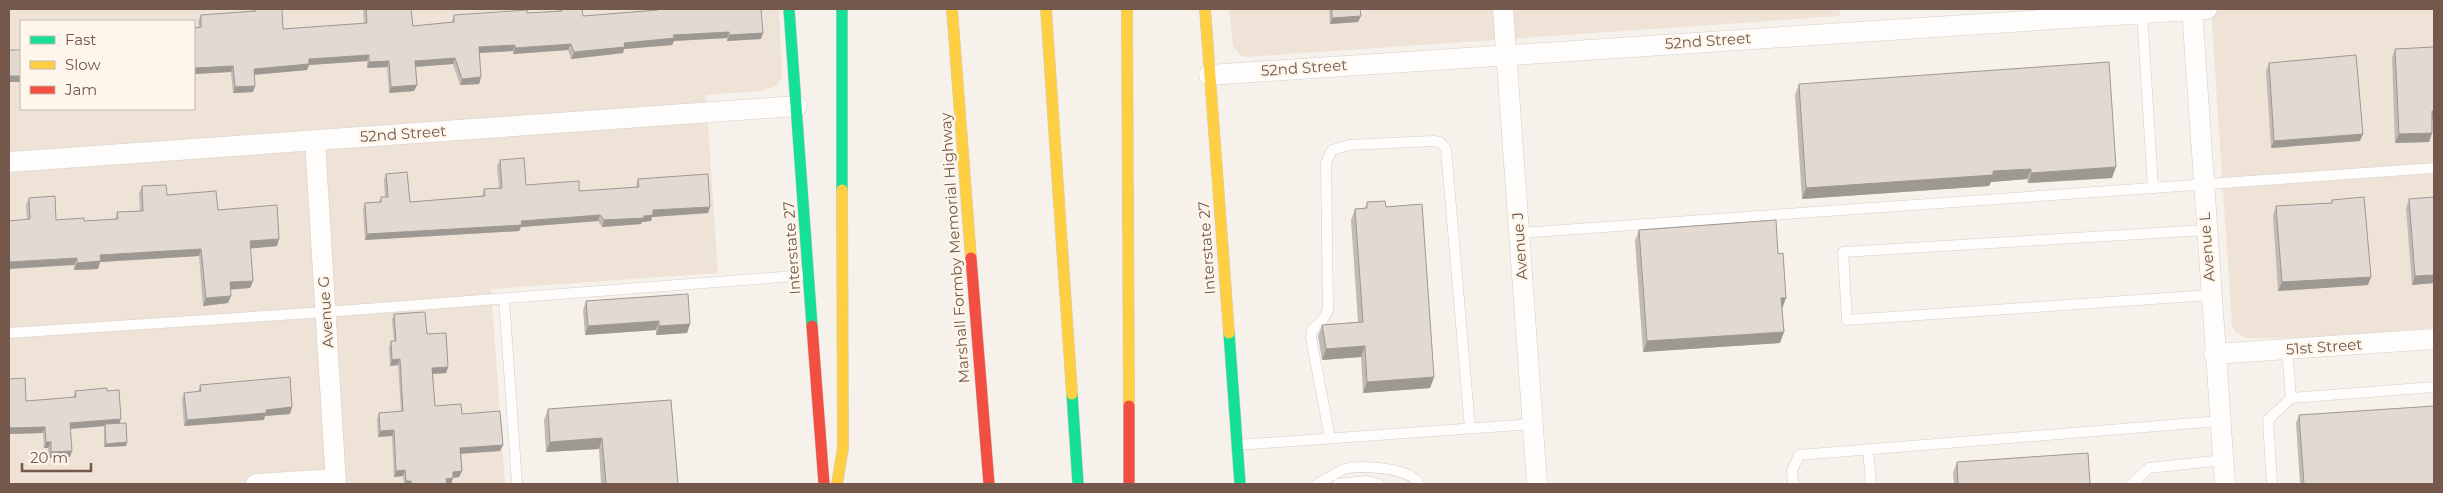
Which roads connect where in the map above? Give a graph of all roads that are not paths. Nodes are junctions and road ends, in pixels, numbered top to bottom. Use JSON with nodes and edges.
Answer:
{"nodes":[{"id":1,"x":789,"y":9,"type":"edge"},
{"id":2,"x":842,"y":9,"type":"edge"},
{"id":3,"x":952,"y":9,"type":"edge"},
{"id":4,"x":1046,"y":9,"type":"edge"},
{"id":5,"x":1127,"y":9,"type":"edge"},
{"id":6,"x":1205,"y":9,"type":"edge"},
{"id":7,"x":1504,"y":9,"type":"edge"},
{"id":8,"x":2197,"y":9,"type":"edge"},
{"id":9,"x":2142,"y":13,"type":"junction"},
{"id":10,"x":1507,"y":54,"type":"junction"},
{"id":11,"x":1209,"y":75,"type":"junction"},
{"id":12,"x":797,"y":106,"type":"junction"},
{"id":13,"x":315,"y":141,"type":"junction"},
{"id":14,"x":9,"y":162,"type":"edge"},
{"id":15,"x":2434,"y":168,"type":"edge"},
{"id":16,"x":2204,"y":183,"type":"junction"},
{"id":17,"x":2153,"y":187,"type":"junction"},
{"id":18,"x":2206,"y":230,"type":"junction"},
{"id":19,"x":1520,"y":233,"type":"junction"},
{"id":20,"x":809,"y":275,"type":"junction"},
{"id":21,"x":2211,"y":294,"type":"junction"},
{"id":22,"x":504,"y":298,"type":"junction"},
{"id":23,"x":326,"y":312,"type":"junction"},
{"id":24,"x":9,"y":334,"type":"edge"},
{"id":25,"x":2434,"y":339,"type":"edge"},
{"id":26,"x":2287,"y":349,"type":"junction"},
{"id":27,"x":2214,"y":354,"type":"junction"},
{"id":28,"x":2434,"y":387,"type":"edge"},
{"id":29,"x":2291,"y":398,"type":"junction"},
{"id":30,"x":2220,"y":421,"type":"junction"},
{"id":31,"x":1533,"y":424,"type":"junction"},
{"id":32,"x":1470,"y":428,"type":"junction"},
{"id":33,"x":1330,"y":438,"type":"junction"},
{"id":34,"x":1236,"y":445,"type":"junction"},
{"id":35,"x":1868,"y":449,"type":"junction"},
{"id":36,"x":2222,"y":460,"type":"junction"},
{"id":37,"x":336,"y":482,"type":"edge"},
{"id":38,"x":256,"y":484,"type":"edge"},
{"id":39,"x":517,"y":484,"type":"edge"},
{"id":40,"x":824,"y":484,"type":"edge"},
{"id":41,"x":837,"y":484,"type":"edge"},
{"id":42,"x":988,"y":484,"type":"edge"},
{"id":43,"x":1078,"y":484,"type":"edge"},
{"id":44,"x":1129,"y":484,"type":"edge"},
{"id":45,"x":1240,"y":484,"type":"edge"},
{"id":46,"x":1317,"y":484,"type":"edge"},
{"id":47,"x":1338,"y":484,"type":"edge"},
{"id":48,"x":1378,"y":484,"type":"edge"},
{"id":49,"x":1419,"y":484,"type":"edge"},
{"id":50,"x":1537,"y":484,"type":"edge"},
{"id":51,"x":1793,"y":484,"type":"edge"},
{"id":52,"x":1871,"y":484,"type":"edge"},
{"id":53,"x":2132,"y":484,"type":"edge"},
{"id":54,"x":2225,"y":484,"type":"edge"},
{"id":55,"x":2272,"y":484,"type":"edge"}],
"edges":[{"from":1,"to":12,"type":"main road","name":"Interstate 27"},
{"from":2,"to":41,"type":"main road"},
{"from":3,"to":42,"type":"main road","name":"Marshall Formby Memorial Highway"},
{"from":4,"to":43,"type":"main road"},
{"from":5,"to":44,"type":"main road"},
{"from":6,"to":11,"type":"main road","name":"Interstate 27"},
{"from":7,"to":10,"type":"street","name":"Avenue J"},
{"from":8,"to":9,"type":"street","name":"52nd Street"},
{"from":8,"to":16,"type":"street","name":"Avenue L"},
{"from":9,"to":10,"type":"street","name":"52nd Street"},
{"from":9,"to":17,"type":"lane"},
{"from":10,"to":11,"type":"street","name":"52nd Street"},
{"from":10,"to":19,"type":"street","name":"Avenue J"},
{"from":11,"to":34,"type":"main road","name":"Interstate 27"},
{"from":12,"to":13,"type":"street","name":"52nd Street"},
{"from":12,"to":20,"type":"main road","name":"Interstate 27"},
{"from":13,"to":14,"type":"street","name":"52nd Street"},
{"from":13,"to":23,"type":"street","name":"Avenue G"},
{"from":15,"to":16,"type":"lane"},
{"from":16,"to":17,"type":"lane"},
{"from":16,"to":18,"type":"street","name":"Avenue L"},
{"from":17,"to":19,"type":"lane"},
{"from":18,"to":21,"type":"street","name":"Avenue L"},
{"from":18,"to":21,"type":"lane"},
{"from":19,"to":31,"type":"street","name":"Avenue J"},
{"from":20,"to":22,"type":"lane"},
{"from":20,"to":40,"type":"main road","name":"Interstate 27"},
{"from":21,"to":27,"type":"street","name":"Avenue L"},
{"from":22,"to":23,"type":"lane"},
{"from":22,"to":39,"type":"lane"},
{"from":23,"to":24,"type":"lane"},
{"from":23,"to":37,"type":"street","name":"Avenue G"},
{"from":25,"to":26,"type":"street","name":"51st Street"},
{"from":26,"to":27,"type":"street","name":"51st Street"},
{"from":26,"to":29,"type":"lane"},
{"from":27,"to":30,"type":"street","name":"Avenue L"},
{"from":28,"to":29,"type":"lane"},
{"from":29,"to":55,"type":"lane"},
{"from":30,"to":35,"type":"lane"},
{"from":30,"to":36,"type":"street","name":"Avenue L"},
{"from":31,"to":32,"type":"lane"},
{"from":31,"to":50,"type":"street","name":"Avenue J"},
{"from":32,"to":33,"type":"lane"},
{"from":32,"to":33,"type":"lane"},
{"from":33,"to":34,"type":"lane"},
{"from":34,"to":45,"type":"main road","name":"Interstate 27"},
{"from":35,"to":51,"type":"lane"},
{"from":35,"to":52,"type":"lane"},
{"from":36,"to":53,"type":"lane"},
{"from":36,"to":54,"type":"street","name":"Avenue L"},
{"from":37,"to":38,"type":"street"},
{"from":46,"to":49,"type":"lane"},
{"from":47,"to":48,"type":"lane"}]}
